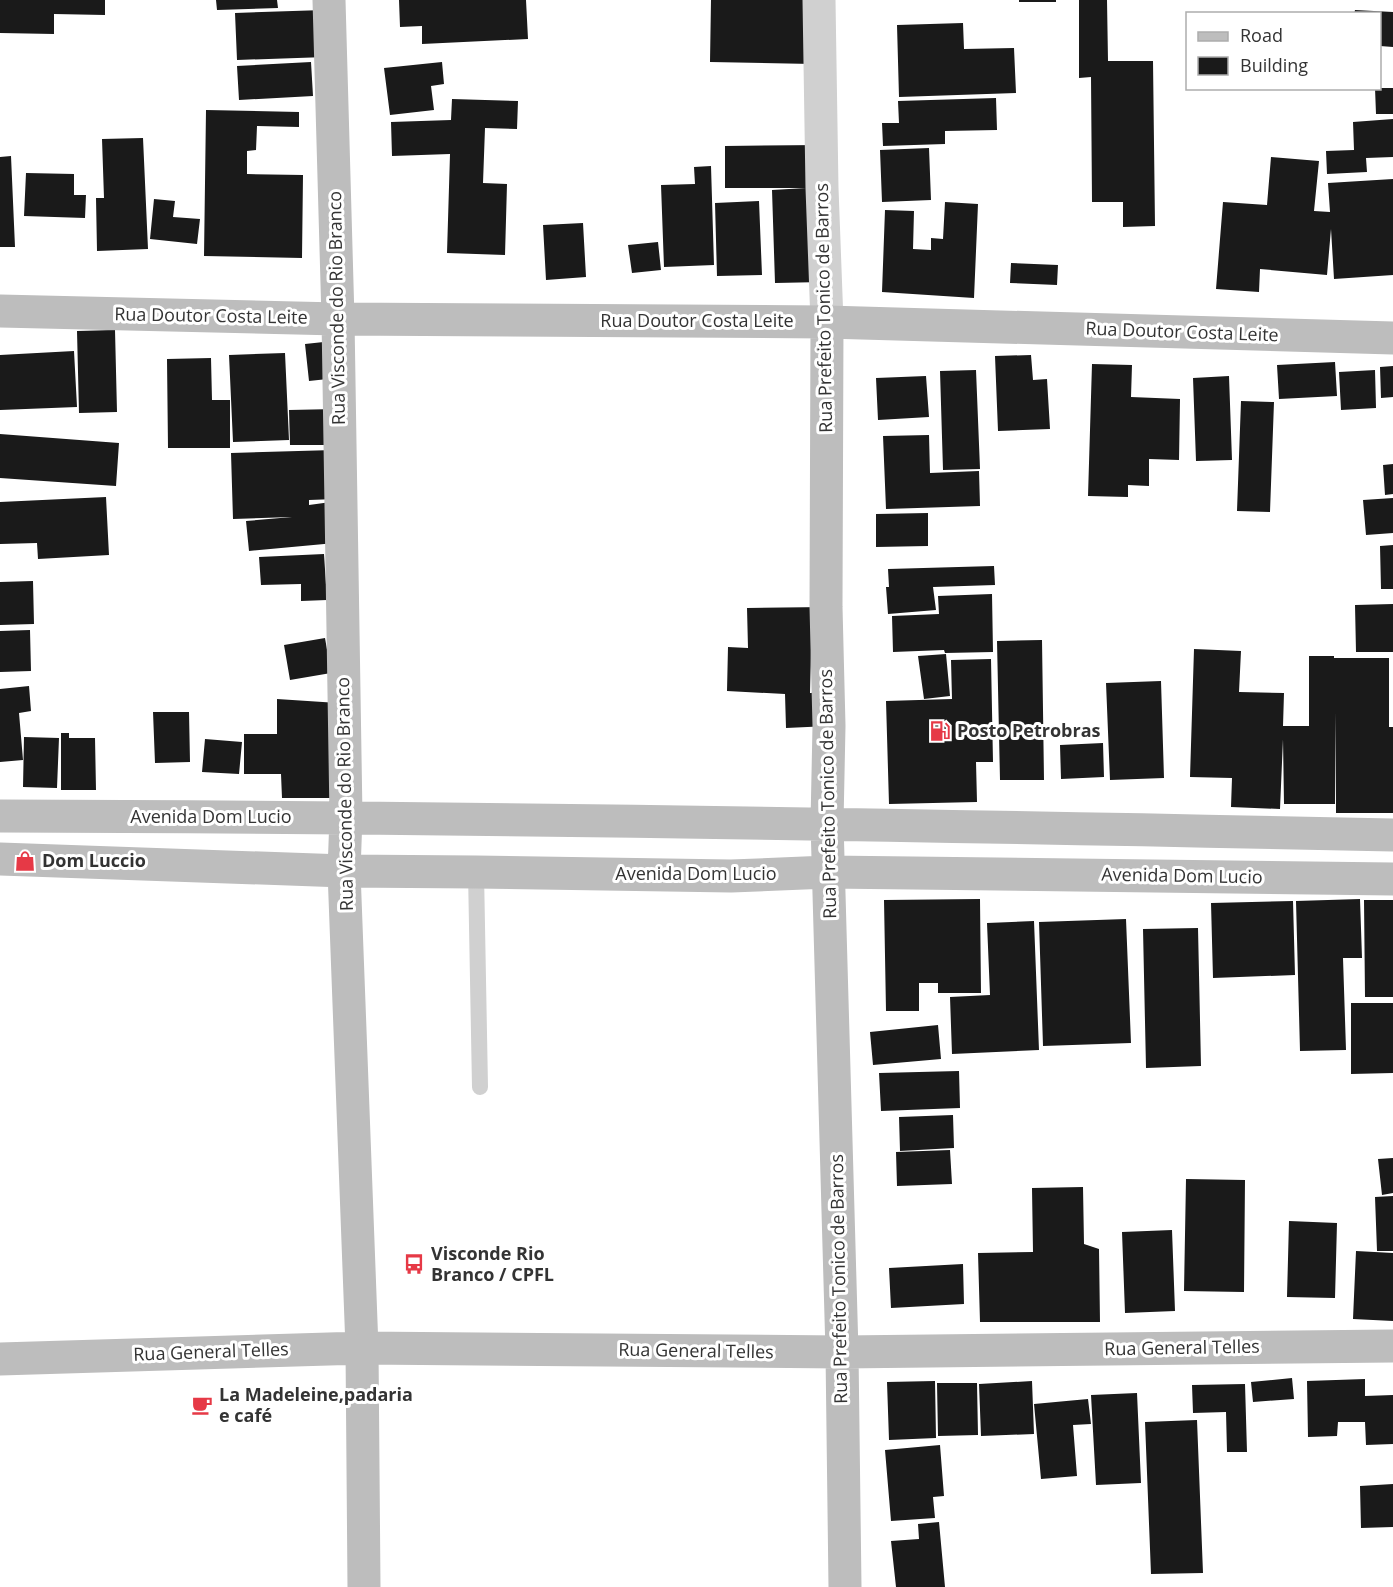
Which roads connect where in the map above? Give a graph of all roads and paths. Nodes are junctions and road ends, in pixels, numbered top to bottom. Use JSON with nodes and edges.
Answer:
{"nodes":[{"id":1,"x":328,"y":0,"type":"edge"},
{"id":2,"x":819,"y":0,"type":"edge"},
{"id":3,"x":0,"y":311,"type":"edge"},
{"id":4,"x":338,"y":319,"type":"junction"},
{"id":5,"x":827,"y":322,"type":"junction"},
{"id":6,"x":1393,"y":338,"type":"edge"},
{"id":7,"x":0,"y":816,"type":"edge"},
{"id":8,"x":346,"y":816,"type":"junction"},
{"id":9,"x":827,"y":823,"type":"junction"},
{"id":10,"x":1393,"y":835,"type":"edge"},
{"id":11,"x":0,"y":859,"type":"edge"},
{"id":12,"x":344,"y":870,"type":"junction"},
{"id":13,"x":476,"y":872,"type":"junction"},
{"id":14,"x":828,"y":872,"type":"junction"},
{"id":15,"x":1393,"y":879,"type":"edge"},
{"id":16,"x":480,"y":1087,"type":"dead end"},
{"id":17,"x":1393,"y":1346,"type":"edge"},
{"id":18,"x":362,"y":1348,"type":"junction"},
{"id":19,"x":842,"y":1352,"type":"junction"},
{"id":20,"x":0,"y":1359,"type":"edge"},
{"id":21,"x":364,"y":1587,"type":"edge"},
{"id":22,"x":845,"y":1587,"type":"edge"}],
"edges":[{"from":1,"to":4,"type":"street","name":"Rua Visconde do Rio Branco"},
{"from":2,"to":5,"type":"street","name":"Rua Prefeito Tonico de Barros"},
{"from":3,"to":4,"type":"street","name":"Rua Doutor Costa Leite"},
{"from":4,"to":5,"type":"street","name":"Rua Doutor Costa Leite"},
{"from":4,"to":8,"type":"street","name":"Rua Visconde do Rio Branco"},
{"from":5,"to":6,"type":"street","name":"Rua Doutor Costa Leite"},
{"from":5,"to":9,"type":"street","name":"Rua Prefeito Tonico de Barros"},
{"from":7,"to":8,"type":"street","name":"Avenida Dom Lucio"},
{"from":8,"to":9,"type":"street","name":"Avenida Dom Lucio"},
{"from":8,"to":12,"type":"street","name":"Rua Visconde do Rio Branco"},
{"from":9,"to":10,"type":"street","name":"Avenida Dom Lucio"},
{"from":9,"to":14,"type":"street","name":"Rua Prefeito Tonico de Barros"},
{"from":11,"to":12,"type":"street","name":"Avenida Dom Lucio"},
{"from":12,"to":13,"type":"street","name":"Avenida Dom Lucio"},
{"from":12,"to":18,"type":"street","name":"Rua Visconde do Rio Branco"},
{"from":13,"to":14,"type":"street","name":"Avenida Dom Lucio"},
{"from":13,"to":16,"type":"lane"},
{"from":14,"to":15,"type":"street","name":"Avenida Dom Lucio"},
{"from":14,"to":19,"type":"street","name":"Rua Prefeito Tonico de Barros"},
{"from":17,"to":19,"type":"street","name":"Rua General Telles"},
{"from":18,"to":19,"type":"street","name":"Rua General Telles"},
{"from":18,"to":20,"type":"street","name":"Rua General Telles"},
{"from":18,"to":21,"type":"street","name":"Rua Visconde do Rio Branco"},
{"from":19,"to":22,"type":"street","name":"Rua Prefeito Tonico de Barros"}]}
